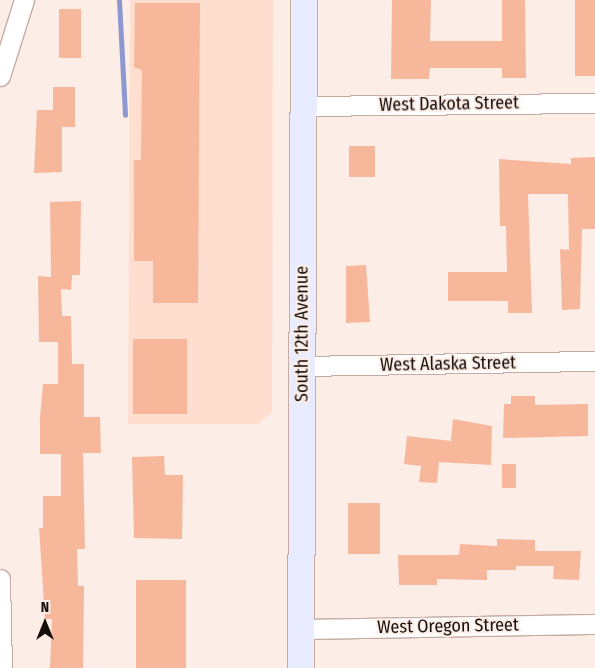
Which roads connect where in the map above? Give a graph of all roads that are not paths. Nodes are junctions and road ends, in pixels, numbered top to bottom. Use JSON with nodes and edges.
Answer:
{"nodes":[{"id":1,"x":24,"y":0,"type":"edge"},
{"id":2,"x":304,"y":0,"type":"edge"},
{"id":3,"x":0,"y":76,"type":"edge"},
{"id":4,"x":595,"y":103,"type":"edge"},
{"id":5,"x":303,"y":106,"type":"junction"},
{"id":6,"x":595,"y":361,"type":"edge"},
{"id":7,"x":302,"y":366,"type":"junction"},
{"id":8,"x":0,"y":579,"type":"edge"},
{"id":9,"x":595,"y":624,"type":"edge"},
{"id":10,"x":301,"y":629,"type":"junction"},
{"id":11,"x":2,"y":668,"type":"edge"},
{"id":12,"x":301,"y":668,"type":"edge"}],
"edges":[{"from":1,"to":3,"type":"street"},
{"from":2,"to":5,"type":"main road","name":"South 12th Avenue"},
{"from":4,"to":5,"type":"street","name":"West Dakota Street"},
{"from":5,"to":7,"type":"main road","name":"South 12th Avenue"},
{"from":6,"to":7,"type":"street","name":"West Alaska Street"},
{"from":7,"to":10,"type":"main road","name":"South 12th Avenue"},
{"from":8,"to":11,"type":"street"},
{"from":9,"to":10,"type":"street","name":"West Oregon Street"},
{"from":10,"to":12,"type":"main road","name":"South 12th Avenue"}]}
